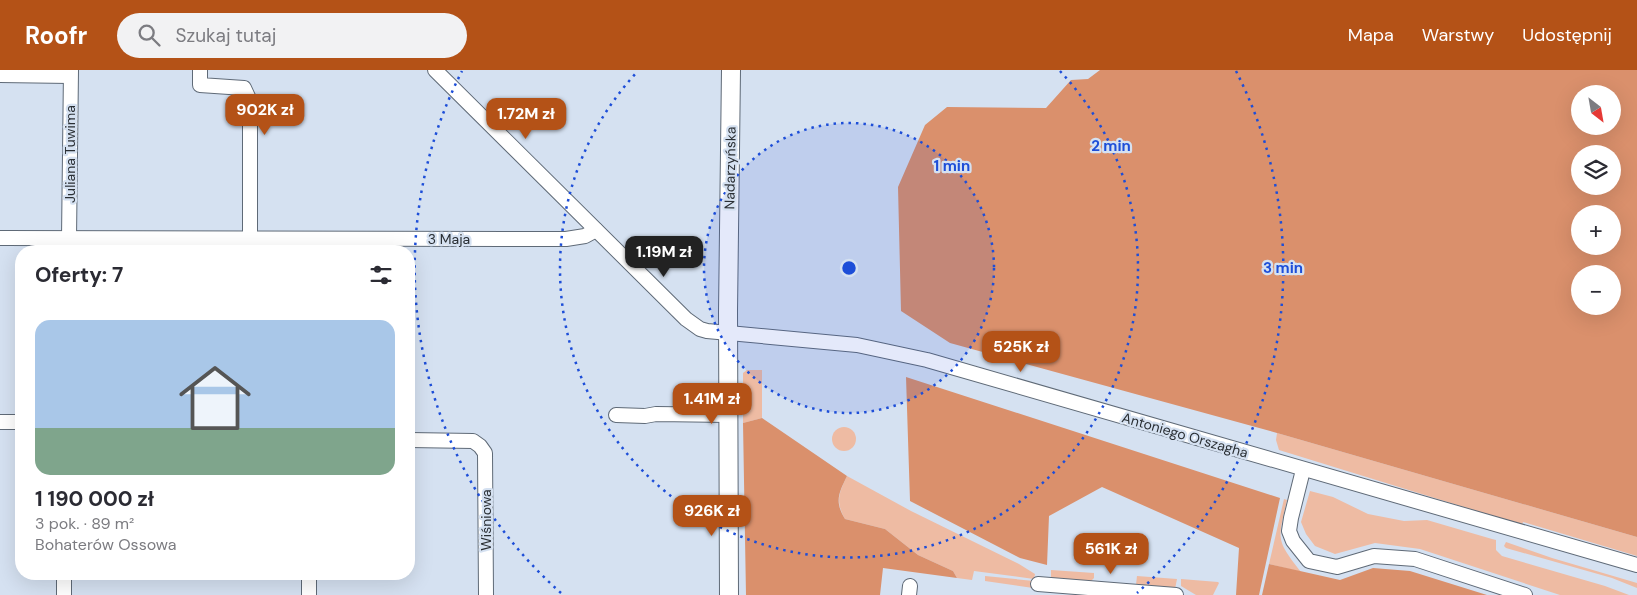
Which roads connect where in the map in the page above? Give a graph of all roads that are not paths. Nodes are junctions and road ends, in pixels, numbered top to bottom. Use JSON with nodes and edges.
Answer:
{"nodes":[{"id":1,"x":200,"y":70,"type":"edge"},
{"id":2,"x":435,"y":70,"type":"edge"},
{"id":3,"x":731,"y":70,"type":"edge"},
{"id":4,"x":70,"y":73,"type":"edge"},
{"id":5,"x":0,"y":75,"type":"edge"},
{"id":6,"x":596,"y":230,"type":"junction"},
{"id":7,"x":0,"y":238,"type":"edge"},
{"id":8,"x":69,"y":238,"type":"junction"},
{"id":9,"x":250,"y":239,"type":"junction"},
{"id":10,"x":728,"y":334,"type":"junction"},
{"id":11,"x":729,"y":415,"type":"junction"},
{"id":12,"x":616,"y":416,"type":"dead end"},
{"id":13,"x":0,"y":422,"type":"edge"},
{"id":14,"x":15,"y":422,"type":"edge"},
{"id":15,"x":415,"y":440,"type":"edge"},
{"id":16,"x":1303,"y":470,"type":"junction"},
{"id":17,"x":1637,"y":565,"type":"edge"},
{"id":18,"x":64,"y":580,"type":"edge"},
{"id":19,"x":309,"y":580,"type":"edge"},
{"id":20,"x":1038,"y":584,"type":"dead end"},
{"id":21,"x":64,"y":595,"type":"edge"},
{"id":22,"x":309,"y":595,"type":"edge"},
{"id":23,"x":486,"y":595,"type":"edge"},
{"id":24,"x":729,"y":595,"type":"edge"},
{"id":25,"x":1176,"y":595,"type":"edge"},
{"id":26,"x":1525,"y":595,"type":"edge"}],
"edges":[{"from":1,"to":9,"type":"street"},
{"from":2,"to":6,"type":"street","name":"Antoniego Orszagha"},
{"from":3,"to":10,"type":"main road","name":"Nadarzyńska"},
{"from":4,"to":5,"type":"street"},
{"from":4,"to":8,"type":"street","name":"Juliana Tuwima"},
{"from":6,"to":9,"type":"street","name":"3 Maja"},
{"from":6,"to":10,"type":"street","name":"Antoniego Orszagha"},
{"from":7,"to":8,"type":"street","name":"3 Maja"},
{"from":8,"to":9,"type":"street","name":"3 Maja"},
{"from":10,"to":11,"type":"main road","name":"Nadarzyńska"},
{"from":10,"to":16,"type":"street","name":"Antoniego Orszagha"},
{"from":11,"to":12,"type":"street"},
{"from":11,"to":24,"type":"main road","name":"Nadarzyńska"},
{"from":13,"to":14,"type":"street"},
{"from":15,"to":23,"type":"street","name":"Wiśniowa"},
{"from":16,"to":17,"type":"street","name":"Antoniego Orszagha"},
{"from":16,"to":26,"type":"street"},
{"from":18,"to":21,"type":"street"},
{"from":19,"to":22,"type":"street"},
{"from":20,"to":25,"type":"street"}]}
